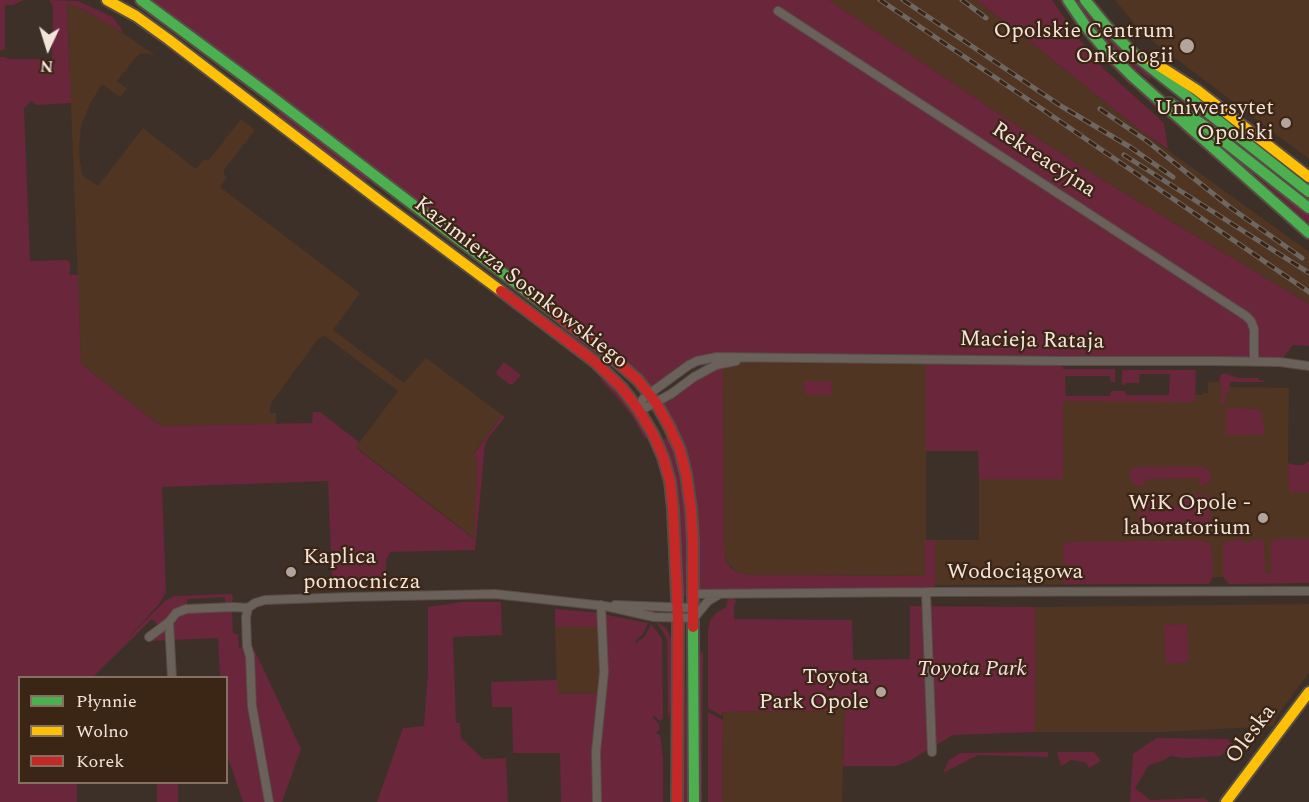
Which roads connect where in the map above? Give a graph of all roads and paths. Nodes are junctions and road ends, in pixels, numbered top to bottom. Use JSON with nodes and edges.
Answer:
{"nodes":[{"id":1,"x":107,"y":0,"type":"edge"},
{"id":2,"x":141,"y":0,"type":"edge"},
{"id":3,"x":1068,"y":0,"type":"edge"},
{"id":4,"x":1085,"y":0,"type":"edge"},
{"id":5,"x":778,"y":11,"type":"dead end"},
{"id":6,"x":1124,"y":45,"type":"junction"},
{"id":7,"x":1152,"y":95,"type":"junction"},
{"id":8,"x":1309,"y":177,"type":"edge"},
{"id":9,"x":1309,"y":192,"type":"edge"},
{"id":10,"x":1309,"y":207,"type":"edge"},
{"id":11,"x":1309,"y":233,"type":"edge"},
{"id":12,"x":755,"y":358,"type":"junction"},
{"id":13,"x":1254,"y":362,"type":"junction"},
{"id":14,"x":1309,"y":366,"type":"edge"},
{"id":15,"x":652,"y":398,"type":"junction"},
{"id":16,"x":638,"y":409,"type":"junction"},
{"id":17,"x":1309,"y":591,"type":"edge"},
{"id":18,"x":926,"y":592,"type":"junction"},
{"id":19,"x":693,"y":594,"type":"junction"},
{"id":20,"x":720,"y":594,"type":"junction"},
{"id":21,"x":603,"y":605,"type":"junction"},
{"id":22,"x":248,"y":608,"type":"junction"},
{"id":23,"x":678,"y":613,"type":"junction"},
{"id":24,"x":694,"y":613,"type":"junction"},
{"id":25,"x":169,"y":622,"type":"junction"},
{"id":26,"x":149,"y":637,"type":"dead end"},
{"id":27,"x":172,"y":676,"type":"edge"},
{"id":28,"x":1308,"y":694,"type":"edge"},
{"id":29,"x":932,"y":752,"type":"dead end"},
{"id":30,"x":694,"y":800,"type":"edge"},
{"id":31,"x":269,"y":802,"type":"edge"},
{"id":32,"x":597,"y":802,"type":"edge"},
{"id":33,"x":677,"y":802,"type":"edge"},
{"id":34,"x":1226,"y":802,"type":"edge"}],
"edges":[{"from":1,"to":16,"type":"street","name":"Kazimierza Sosnkowskiego"},
{"from":2,"to":15,"type":"street","name":"Kazimierza Sosnkowskiego"},
{"from":3,"to":7,"type":"street"},
{"from":4,"to":6,"type":"street"},
{"from":5,"to":13,"type":"street","name":"Rekreacyjna"},
{"from":6,"to":8,"type":"street"},
{"from":6,"to":9,"type":"street"},
{"from":7,"to":10,"type":"street"},
{"from":7,"to":11,"type":"street"},
{"from":12,"to":13,"type":"street","name":"Macieja Rataja"},
{"from":12,"to":15,"type":"street","name":"Macieja Rataja"},
{"from":12,"to":15,"type":"street","name":"Macieja Rataja"},
{"from":13,"to":14,"type":"street","name":"Macieja Rataja"},
{"from":15,"to":16,"type":"street","name":"Macieja Rataja"},
{"from":15,"to":19,"type":"street","name":"Kazimierza Sosnkowskiego"},
{"from":16,"to":23,"type":"street","name":"Kazimierza Sosnkowskiego"},
{"from":17,"to":18,"type":"street","name":"Wodociągowa"},
{"from":18,"to":20,"type":"street","name":"Wodociągowa"},
{"from":18,"to":29,"type":"street"},
{"from":19,"to":20,"type":"street","name":"Wodociągowa"},
{"from":19,"to":24,"type":"street","name":"Kazimierza Sosnkowskiego"},
{"from":20,"to":24,"type":"street"},
{"from":21,"to":22,"type":"street"},
{"from":21,"to":23,"type":"street"},
{"from":21,"to":32,"type":"street"},
{"from":22,"to":25,"type":"street"},
{"from":22,"to":31,"type":"street"},
{"from":23,"to":24,"type":"street"},
{"from":23,"to":33,"type":"street","name":"Kazimierza Sosnkowskiego"},
{"from":24,"to":30,"type":"street","name":"Kazimierza Sosnkowskiego"},
{"from":25,"to":26,"type":"street"},
{"from":25,"to":27,"type":"street"},
{"from":28,"to":34,"type":"street","name":"Oleska"}]}
